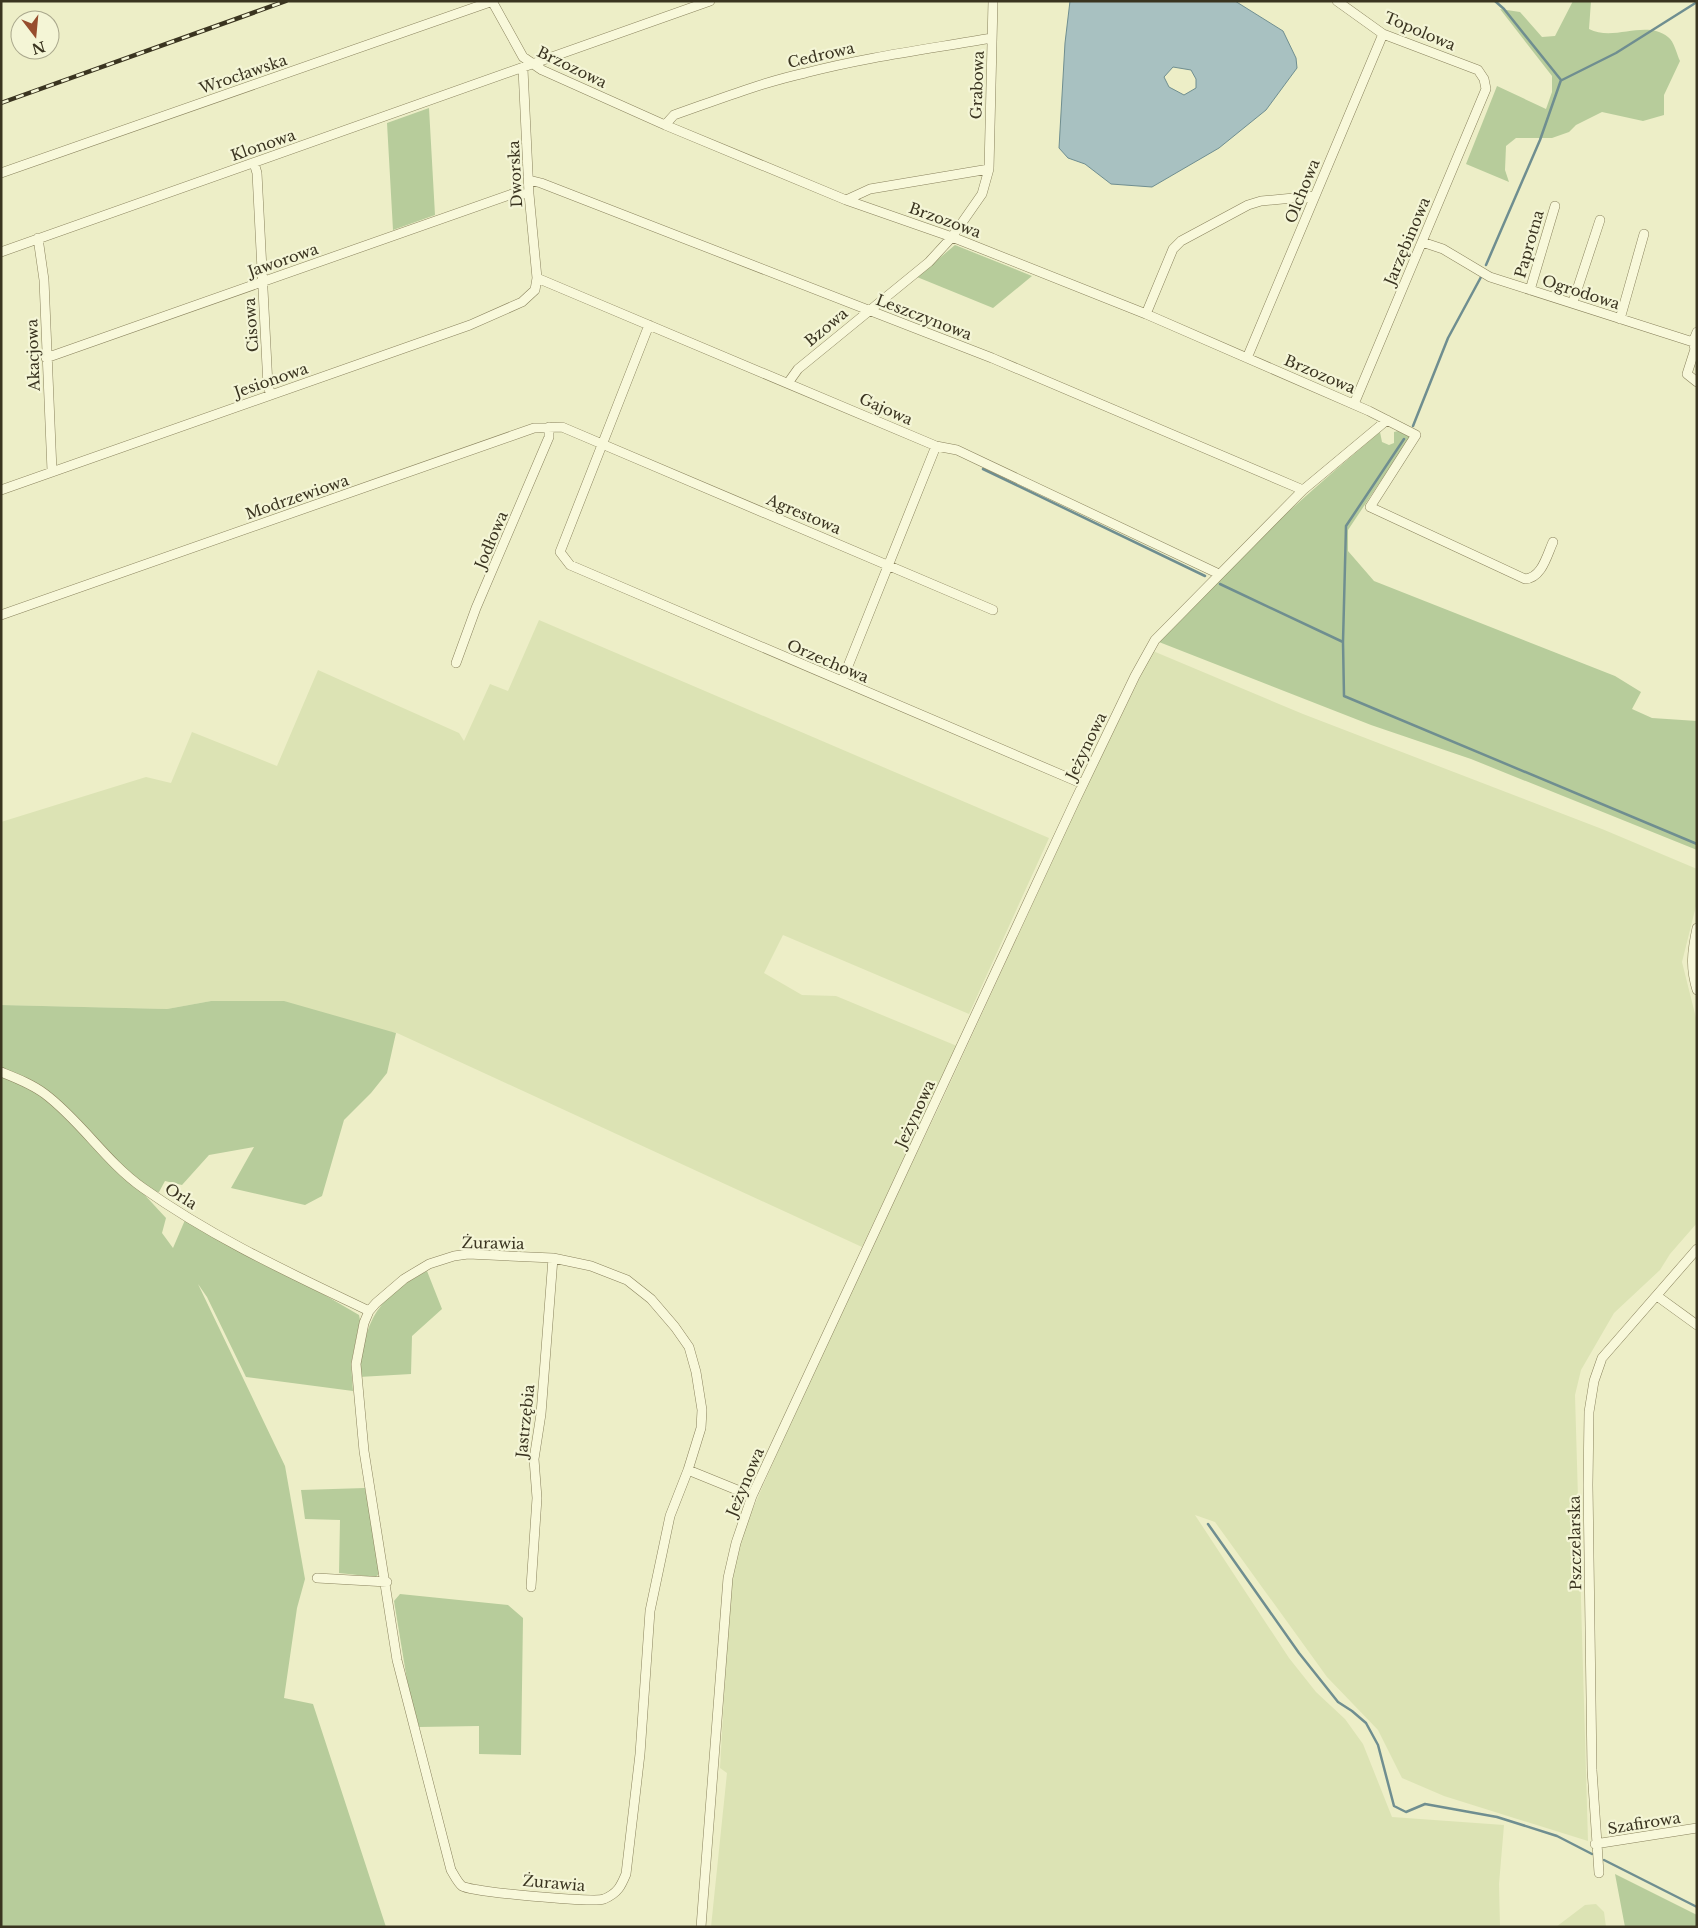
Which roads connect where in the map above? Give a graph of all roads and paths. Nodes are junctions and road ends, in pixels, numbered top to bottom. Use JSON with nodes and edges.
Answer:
{"nodes":[{"id":1,"x":493,"y":1,"type":"edge"},
{"id":2,"x":710,"y":1,"type":"edge"},
{"id":3,"x":993,"y":1,"type":"edge"},
{"id":4,"x":1337,"y":1,"type":"edge"},
{"id":5,"x":1383,"y":34,"type":"junction"},
{"id":6,"x":992,"y":38,"type":"junction"},
{"id":7,"x":533,"y":65,"type":"junction"},
{"id":8,"x":523,"y":69,"type":"junction"},
{"id":9,"x":1486,"y":89,"type":"joint"},
{"id":10,"x":665,"y":125,"type":"junction"},
{"id":11,"x":254,"y":163,"type":"junction"},
{"id":12,"x":989,"y":169,"type":"junction"},
{"id":13,"x":1,"y":173,"type":"edge"},
{"id":14,"x":530,"y":180,"type":"junction"},
{"id":15,"x":529,"y":194,"type":"junction"},
{"id":16,"x":1314,"y":196,"type":"junction"},
{"id":17,"x":846,"y":200,"type":"junction"},
{"id":18,"x":1555,"y":206,"type":"dead end"},
{"id":19,"x":1600,"y":220,"type":"dead end"},
{"id":20,"x":1644,"y":234,"type":"dead end"},
{"id":21,"x":952,"y":237,"type":"junction"},
{"id":22,"x":38,"y":238,"type":"junction"},
{"id":23,"x":1422,"y":242,"type":"junction"},
{"id":24,"x":1,"y":252,"type":"edge"},
{"id":25,"x":537,"y":278,"type":"junction"},
{"id":26,"x":262,"y":281,"type":"junction"},
{"id":27,"x":1530,"y":290,"type":"junction"},
{"id":28,"x":1573,"y":302,"type":"junction"},
{"id":29,"x":868,"y":310,"type":"junction"},
{"id":30,"x":1146,"y":314,"type":"junction"},
{"id":31,"x":1620,"y":319,"type":"junction"},
{"id":32,"x":649,"y":325,"type":"junction"},
{"id":33,"x":1697,"y":332,"type":"edge"},
{"id":34,"x":1693,"y":342,"type":"junction"},
{"id":35,"x":46,"y":358,"type":"junction"},
{"id":36,"x":1247,"y":358,"type":"junction"},
{"id":37,"x":1697,"y":382,"type":"edge"},
{"id":38,"x":788,"y":383,"type":"junction"},
{"id":39,"x":271,"y":394,"type":"junction"},
{"id":40,"x":1354,"y":404,"type":"junction"},
{"id":41,"x":1386,"y":420,"type":"junction"},
{"id":42,"x":549,"y":428,"type":"junction"},
{"id":43,"x":604,"y":444,"type":"junction"},
{"id":44,"x":936,"y":446,"type":"junction"},
{"id":45,"x":52,"y":471,"type":"junction"},
{"id":46,"x":1,"y":490,"type":"edge"},
{"id":47,"x":1303,"y":490,"type":"junction"},
{"id":48,"x":1553,"y":542,"type":"dead end"},
{"id":49,"x":888,"y":565,"type":"junction"},
{"id":50,"x":1219,"y":574,"type":"junction"},
{"id":51,"x":993,"y":610,"type":"dead end"},
{"id":52,"x":1,"y":615,"type":"edge"},
{"id":53,"x":456,"y":663,"type":"dead end"},
{"id":54,"x":842,"y":681,"type":"junction"},
{"id":55,"x":1083,"y":784,"type":"junction"},
{"id":56,"x":1697,"y":928,"type":"edge"},
{"id":57,"x":1697,"y":990,"type":"edge"},
{"id":58,"x":1,"y":1072,"type":"edge"},
{"id":59,"x":1697,"y":1249,"type":"edge"},
{"id":60,"x":553,"y":1258,"type":"junction"},
{"id":61,"x":1657,"y":1296,"type":"junction"},
{"id":62,"x":369,"y":1311,"type":"junction"},
{"id":63,"x":1697,"y":1325,"type":"edge"},
{"id":64,"x":688,"y":1470,"type":"junction"},
{"id":65,"x":752,"y":1496,"type":"junction"},
{"id":66,"x":318,"y":1578,"type":"dead end"},
{"id":67,"x":387,"y":1582,"type":"junction"},
{"id":68,"x":530,"y":1586,"type":"dead end"},
{"id":69,"x":1697,"y":1828,"type":"edge"},
{"id":70,"x":1596,"y":1844,"type":"junction"},
{"id":71,"x":1599,"y":1873,"type":"dead end"},
{"id":72,"x":701,"y":1927,"type":"edge"}],
"edges":[{"from":1,"to":7,"type":"street","name":"Brzozowa"},
{"from":1,"to":13,"type":"street","name":"Wrocławska"},
{"from":2,"to":7,"type":"street","name":"Klonowa"},
{"from":3,"to":6,"type":"street","name":"Grabowa"},
{"from":4,"to":5,"type":"street","name":"Topolowa"},
{"from":5,"to":9,"type":"street","name":"Topolowa"},
{"from":5,"to":16,"type":"street","name":"Olchowa"},
{"from":6,"to":10,"type":"street","name":"Cedrowa"},
{"from":6,"to":12,"type":"street","name":"Grabowa"},
{"from":7,"to":8,"type":"street","name":"Klonowa"},
{"from":7,"to":10,"type":"street","name":"Brzozowa"},
{"from":8,"to":11,"type":"street","name":"Klonowa"},
{"from":8,"to":14,"type":"street","name":"Dworska"},
{"from":9,"to":23,"type":"street","name":"Jarzębinowa"},
{"from":10,"to":17,"type":"street","name":"Brzozowa"},
{"from":11,"to":22,"type":"street","name":"Klonowa"},
{"from":11,"to":26,"type":"street","name":"Cisowa"},
{"from":12,"to":17,"type":"street"},
{"from":12,"to":21,"type":"street","name":"Grabowa"},
{"from":14,"to":15,"type":"street","name":"Dworska"},
{"from":14,"to":29,"type":"street","name":"Leszczynowa"},
{"from":15,"to":25,"type":"street","name":"Dworska"},
{"from":15,"to":26,"type":"street","name":"Jaworowa"},
{"from":16,"to":30,"type":"street"},
{"from":16,"to":36,"type":"street","name":"Olchowa"},
{"from":17,"to":21,"type":"street","name":"Brzozowa"},
{"from":18,"to":27,"type":"street","name":"Paprotna"},
{"from":19,"to":28,"type":"street"},
{"from":20,"to":31,"type":"street"},
{"from":21,"to":29,"type":"street","name":"Bzowa"},
{"from":21,"to":30,"type":"street","name":"Brzozowa"},
{"from":22,"to":24,"type":"street","name":"Klonowa"},
{"from":22,"to":35,"type":"street","name":"Akacjowa"},
{"from":23,"to":27,"type":"street","name":"Ogrodowa"},
{"from":23,"to":40,"type":"street","name":"Jarzębinowa"},
{"from":25,"to":32,"type":"street","name":"Gajowa"},
{"from":25,"to":39,"type":"street","name":"Jesionowa"},
{"from":26,"to":35,"type":"street","name":"Jaworowa"},
{"from":26,"to":39,"type":"street","name":"Cisowa"},
{"from":27,"to":28,"type":"street","name":"Ogrodowa"},
{"from":28,"to":31,"type":"street","name":"Ogrodowa"},
{"from":29,"to":38,"type":"street","name":"Bzowa"},
{"from":29,"to":47,"type":"street","name":"Leszczynowa"},
{"from":30,"to":36,"type":"street","name":"Brzozowa"},
{"from":31,"to":34,"type":"street","name":"Ogrodowa"},
{"from":32,"to":38,"type":"street","name":"Gajowa"},
{"from":32,"to":43,"type":"street"},
{"from":33,"to":34,"type":"street"},
{"from":34,"to":37,"type":"street"},
{"from":35,"to":45,"type":"street","name":"Akacjowa"},
{"from":36,"to":40,"type":"street","name":"Brzozowa"},
{"from":38,"to":44,"type":"street","name":"Gajowa"},
{"from":39,"to":45,"type":"street","name":"Jesionowa"},
{"from":40,"to":41,"type":"street","name":"Brzozowa"},
{"from":41,"to":47,"type":"street","name":"Jeżynowa"},
{"from":41,"to":48,"type":"street","name":"Brzozowa"},
{"from":42,"to":43,"type":"street","name":"Modrzewiowa"},
{"from":42,"to":52,"type":"street","name":"Modrzewiowa"},
{"from":42,"to":53,"type":"street","name":"Jodłowa"},
{"from":43,"to":49,"type":"street","name":"Agrestowa"},
{"from":43,"to":54,"type":"street","name":"Orzechowa"},
{"from":44,"to":49,"type":"street"},
{"from":44,"to":50,"type":"street","name":"Gajowa"},
{"from":45,"to":46,"type":"street","name":"Jesionowa"},
{"from":47,"to":50,"type":"street","name":"Jeżynowa"},
{"from":49,"to":51,"type":"street","name":"Agrestowa"},
{"from":49,"to":54,"type":"street"},
{"from":50,"to":55,"type":"street","name":"Jeżynowa"},
{"from":54,"to":55,"type":"street","name":"Orzechowa"},
{"from":55,"to":65,"type":"street","name":"Jeżynowa"},
{"from":56,"to":57,"type":"street"},
{"from":58,"to":62,"type":"street","name":"Orla"},
{"from":59,"to":61,"type":"street","name":"Pszczelarska"},
{"from":60,"to":62,"type":"street","name":"Żurawia"},
{"from":60,"to":64,"type":"street","name":"Żurawia"},
{"from":60,"to":68,"type":"street","name":"Jastrzębia"},
{"from":61,"to":63,"type":"street"},
{"from":61,"to":70,"type":"street","name":"Pszczelarska"},
{"from":62,"to":67,"type":"street","name":"Żurawia"},
{"from":64,"to":65,"type":"street"},
{"from":64,"to":67,"type":"street","name":"Żurawia"},
{"from":65,"to":72,"type":"street","name":"Jeżynowa"},
{"from":66,"to":67,"type":"street"},
{"from":69,"to":70,"type":"street","name":"Szafirowa"},
{"from":70,"to":71,"type":"street","name":"Pszczelarska"}]}
